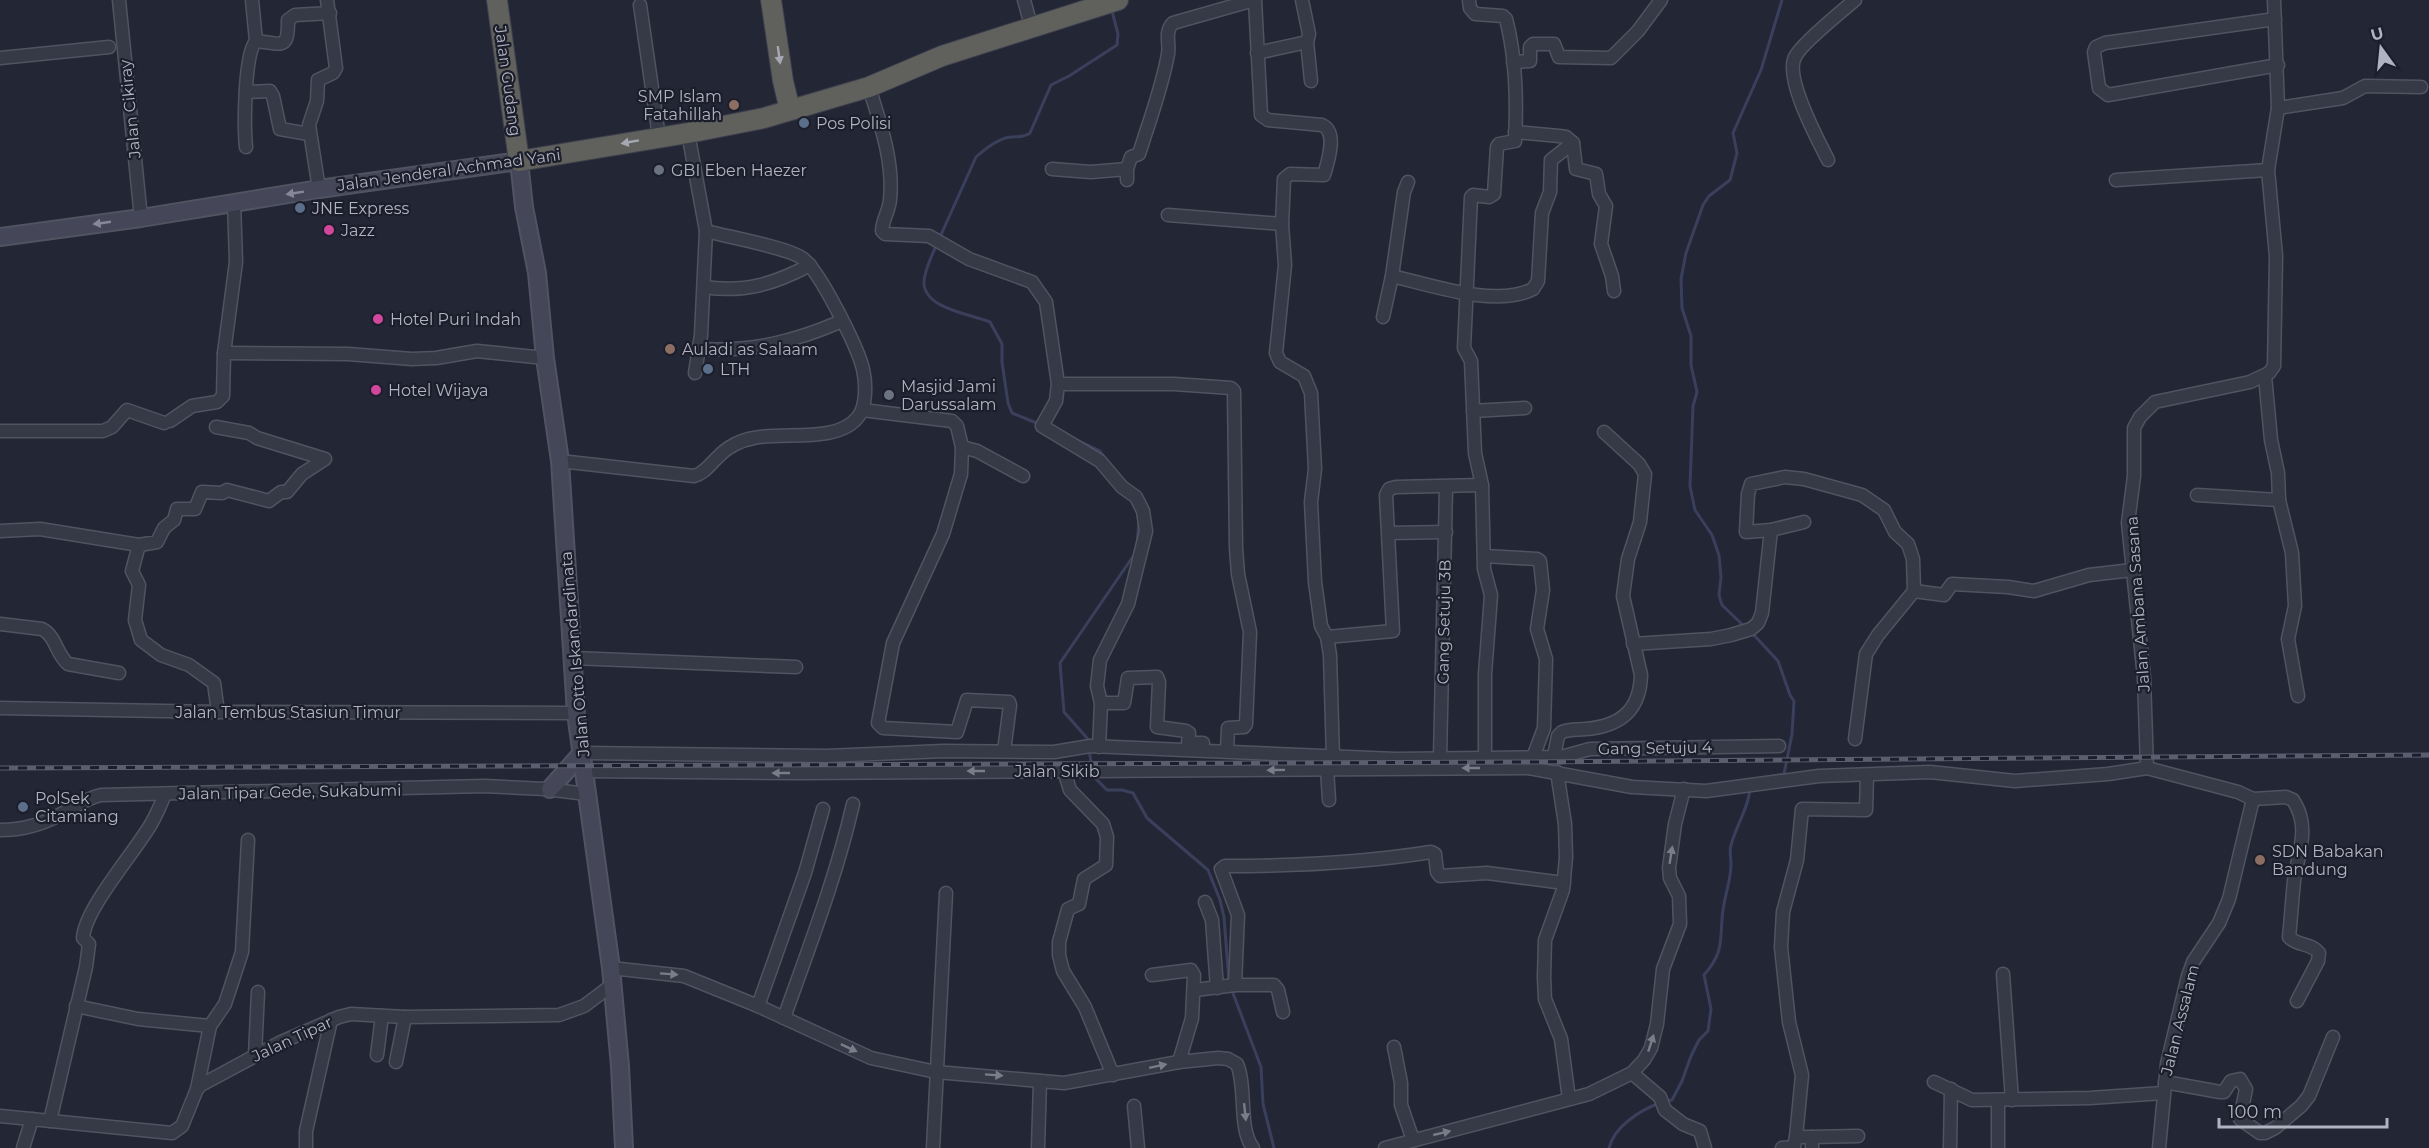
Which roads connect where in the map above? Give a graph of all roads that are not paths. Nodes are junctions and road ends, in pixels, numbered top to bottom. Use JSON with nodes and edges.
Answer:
{"nodes":[{"id":1,"x":118,"y":0,"type":"edge"},
{"id":2,"x":252,"y":0,"type":"edge"},
{"id":3,"x":327,"y":0,"type":"edge"},
{"id":4,"x":497,"y":0,"type":"edge"},
{"id":5,"x":771,"y":0,"type":"edge"},
{"id":6,"x":1024,"y":0,"type":"edge"},
{"id":7,"x":1255,"y":0,"type":"edge"},
{"id":8,"x":1302,"y":0,"type":"edge"},
{"id":9,"x":1469,"y":0,"type":"edge"},
{"id":10,"x":1855,"y":0,"type":"edge"},
{"id":11,"x":2274,"y":0,"type":"edge"},
{"id":12,"x":1658,"y":1,"type":"edge"},
{"id":13,"x":1106,"y":2,"type":"edge"},
{"id":14,"x":640,"y":5,"type":"dead end"},
{"id":15,"x":330,"y":13,"type":"junction"},
{"id":16,"x":2275,"y":19,"type":"junction"},
{"id":17,"x":1032,"y":29,"type":"junction"},
{"id":18,"x":256,"y":41,"type":"junction"},
{"id":19,"x":1307,"y":42,"type":"junction"},
{"id":20,"x":109,"y":47,"type":"dead end"},
{"id":21,"x":1257,"y":53,"type":"junction"},
{"id":22,"x":0,"y":58,"type":"edge"},
{"id":23,"x":1513,"y":62,"type":"junction"},
{"id":24,"x":2278,"y":65,"type":"junction"},
{"id":25,"x":1311,"y":81,"type":"dead end"},
{"id":26,"x":869,"y":87,"type":"junction"},
{"id":27,"x":2421,"y":87,"type":"dead end"},
{"id":28,"x":246,"y":92,"type":"junction"},
{"id":29,"x":2278,"y":108,"type":"junction"},
{"id":30,"x":790,"y":110,"type":"junction"},
{"id":31,"x":1515,"y":132,"type":"junction"},
{"id":32,"x":688,"y":133,"type":"junction"},
{"id":33,"x":309,"y":134,"type":"junction"},
{"id":34,"x":659,"y":137,"type":"junction"},
{"id":35,"x":1573,"y":143,"type":"junction"},
{"id":36,"x":246,"y":147,"type":"dead end"},
{"id":37,"x":1828,"y":160,"type":"dead end"},
{"id":38,"x":519,"y":161,"type":"junction"},
{"id":39,"x":1052,"y":169,"type":"dead end"},
{"id":40,"x":2268,"y":170,"type":"junction"},
{"id":41,"x":2116,"y":180,"type":"dead end"},
{"id":42,"x":1408,"y":182,"type":"dead end"},
{"id":43,"x":319,"y":189,"type":"junction"},
{"id":44,"x":234,"y":202,"type":"junction"},
{"id":45,"x":1168,"y":214,"type":"dead end"},
{"id":46,"x":141,"y":218,"type":"junction"},
{"id":47,"x":1282,"y":224,"type":"junction"},
{"id":48,"x":706,"y":231,"type":"junction"},
{"id":49,"x":0,"y":237,"type":"edge"},
{"id":50,"x":810,"y":265,"type":"junction"},
{"id":51,"x":1392,"y":276,"type":"junction"},
{"id":52,"x":704,"y":287,"type":"junction"},
{"id":53,"x":1614,"y":291,"type":"dead end"},
{"id":54,"x":1466,"y":293,"type":"junction"},
{"id":55,"x":1383,"y":317,"type":"dead end"},
{"id":56,"x":842,"y":321,"type":"junction"},
{"id":57,"x":699,"y":349,"type":"junction"},
{"id":58,"x":224,"y":353,"type":"junction"},
{"id":59,"x":544,"y":358,"type":"junction"},
{"id":60,"x":695,"y":373,"type":"dead end"},
{"id":61,"x":2265,"y":376,"type":"junction"},
{"id":62,"x":1058,"y":384,"type":"junction"},
{"id":63,"x":1525,"y":408,"type":"dead end"},
{"id":64,"x":862,"y":410,"type":"junction"},
{"id":65,"x":1473,"y":411,"type":"junction"},
{"id":66,"x":216,"y":428,"type":"dead end"},
{"id":67,"x":0,"y":432,"type":"edge"},
{"id":68,"x":1604,"y":432,"type":"dead end"},
{"id":69,"x":962,"y":447,"type":"junction"},
{"id":70,"x":560,"y":461,"type":"junction"},
{"id":71,"x":1023,"y":476,"type":"dead end"},
{"id":72,"x":1482,"y":486,"type":"junction"},
{"id":73,"x":1446,"y":487,"type":"junction"},
{"id":74,"x":2197,"y":495,"type":"dead end"},
{"id":75,"x":2279,"y":500,"type":"junction"},
{"id":76,"x":1804,"y":522,"type":"dead end"},
{"id":77,"x":1771,"y":530,"type":"junction"},
{"id":78,"x":0,"y":531,"type":"edge"},
{"id":79,"x":1446,"y":532,"type":"junction"},
{"id":80,"x":1389,"y":533,"type":"junction"},
{"id":81,"x":139,"y":544,"type":"junction"},
{"id":82,"x":1484,"y":556,"type":"junction"},
{"id":83,"x":2132,"y":570,"type":"junction"},
{"id":84,"x":1914,"y":591,"type":"junction"},
{"id":85,"x":0,"y":624,"type":"edge"},
{"id":86,"x":1327,"y":637,"type":"junction"},
{"id":87,"x":1632,"y":644,"type":"junction"},
{"id":88,"x":573,"y":658,"type":"junction"},
{"id":89,"x":796,"y":667,"type":"dead end"},
{"id":90,"x":119,"y":673,"type":"dead end"},
{"id":91,"x":2298,"y":696,"type":"dead end"},
{"id":92,"x":1101,"y":703,"type":"junction"},
{"id":93,"x":0,"y":708,"type":"edge"},
{"id":94,"x":218,"y":712,"type":"junction"},
{"id":95,"x":576,"y":713,"type":"junction"},
{"id":96,"x":927,"y":732,"type":"junction"},
{"id":97,"x":1855,"y":738,"type":"dead end"},
{"id":98,"x":1211,"y":743,"type":"dead end"},
{"id":99,"x":1094,"y":746,"type":"junction"},
{"id":100,"x":1779,"y":746,"type":"dead end"},
{"id":101,"x":1004,"y":751,"type":"junction"},
{"id":102,"x":1227,"y":751,"type":"junction"},
{"id":103,"x":928,"y":752,"type":"junction"},
{"id":104,"x":582,"y":753,"type":"junction"},
{"id":105,"x":1554,"y":756,"type":"junction"},
{"id":106,"x":1485,"y":757,"type":"junction"},
{"id":107,"x":1440,"y":758,"type":"junction"},
{"id":108,"x":1531,"y":762,"type":"junction"},
{"id":109,"x":1330,"y":763,"type":"junction"},
{"id":110,"x":2147,"y":768,"type":"junction"},
{"id":111,"x":584,"y":771,"type":"junction"},
{"id":112,"x":1064,"y":771,"type":"junction"},
{"id":113,"x":1557,"y":772,"type":"junction"},
{"id":114,"x":1868,"y":775,"type":"junction"},
{"id":115,"x":550,"y":789,"type":"junction"},
{"id":116,"x":1684,"y":789,"type":"junction"},
{"id":117,"x":165,"y":794,"type":"junction"},
{"id":118,"x":587,"y":794,"type":"junction"},
{"id":119,"x":2253,"y":799,"type":"junction"},
{"id":120,"x":1329,"y":800,"type":"dead end"},
{"id":121,"x":853,"y":804,"type":"dead end"},
{"id":122,"x":823,"y":809,"type":"dead end"},
{"id":123,"x":0,"y":830,"type":"edge"},
{"id":124,"x":248,"y":840,"type":"dead end"},
{"id":125,"x":1564,"y":883,"type":"junction"},
{"id":126,"x":946,"y":893,"type":"dead end"},
{"id":127,"x":1204,"y":902,"type":"dead end"},
{"id":128,"x":611,"y":968,"type":"junction"},
{"id":129,"x":2003,"y":974,"type":"dead end"},
{"id":130,"x":1152,"y":975,"type":"dead end"},
{"id":131,"x":612,"y":985,"type":"junction"},
{"id":132,"x":1235,"y":986,"type":"junction"},
{"id":133,"x":1219,"y":988,"type":"junction"},
{"id":134,"x":1195,"y":990,"type":"junction"},
{"id":135,"x":258,"y":992,"type":"dead end"},
{"id":136,"x":2296,"y":1001,"type":"dead end"},
{"id":137,"x":76,"y":1006,"type":"junction"},
{"id":138,"x":758,"y":1006,"type":"junction"},
{"id":139,"x":1283,"y":1012,"type":"dead end"},
{"id":140,"x":382,"y":1016,"type":"junction"},
{"id":141,"x":405,"y":1017,"type":"junction"},
{"id":142,"x":784,"y":1018,"type":"junction"},
{"id":143,"x":331,"y":1020,"type":"junction"},
{"id":144,"x":210,"y":1026,"type":"junction"},
{"id":145,"x":2333,"y":1037,"type":"dead end"},
{"id":146,"x":1394,"y":1047,"type":"dead end"},
{"id":147,"x":255,"y":1055,"type":"junction"},
{"id":148,"x":376,"y":1055,"type":"dead end"},
{"id":149,"x":396,"y":1062,"type":"dead end"},
{"id":150,"x":1179,"y":1062,"type":"junction"},
{"id":151,"x":936,"y":1072,"type":"junction"},
{"id":152,"x":1632,"y":1072,"type":"junction"},
{"id":153,"x":1113,"y":1075,"type":"junction"},
{"id":154,"x":1040,"y":1081,"type":"junction"},
{"id":155,"x":1934,"y":1082,"type":"dead end"},
{"id":156,"x":2164,"y":1088,"type":"junction"},
{"id":157,"x":197,"y":1089,"type":"junction"},
{"id":158,"x":1951,"y":1089,"type":"junction"},
{"id":159,"x":1569,"y":1099,"type":"junction"},
{"id":160,"x":1998,"y":1100,"type":"junction"},
{"id":161,"x":2012,"y":1100,"type":"junction"},
{"id":162,"x":1134,"y":1106,"type":"dead end"},
{"id":163,"x":0,"y":1116,"type":"edge"},
{"id":164,"x":32,"y":1119,"type":"junction"},
{"id":165,"x":50,"y":1121,"type":"junction"},
{"id":166,"x":1858,"y":1136,"type":"dead end"},
{"id":167,"x":1796,"y":1137,"type":"junction"},
{"id":168,"x":1413,"y":1140,"type":"junction"},
{"id":169,"x":1812,"y":1142,"type":"edge"},
{"id":170,"x":23,"y":1148,"type":"edge"},
{"id":171,"x":306,"y":1148,"type":"edge"},
{"id":172,"x":624,"y":1148,"type":"edge"},
{"id":173,"x":933,"y":1148,"type":"edge"},
{"id":174,"x":1038,"y":1148,"type":"edge"},
{"id":175,"x":1138,"y":1148,"type":"edge"},
{"id":176,"x":1253,"y":1148,"type":"edge"},
{"id":177,"x":1385,"y":1148,"type":"edge"},
{"id":178,"x":1705,"y":1148,"type":"edge"},
{"id":179,"x":1782,"y":1148,"type":"edge"},
{"id":180,"x":1950,"y":1148,"type":"edge"},
{"id":181,"x":1998,"y":1148,"type":"edge"},
{"id":182,"x":2159,"y":1148,"type":"edge"}],
"edges":[{"from":1,"to":46,"type":"street","name":"Jalan Cikiray"},
{"from":2,"to":18,"type":"street"},
{"from":3,"to":15,"type":"street"},
{"from":4,"to":38,"type":"highway","name":"Jalan Gudang"},
{"from":5,"to":30,"type":"highway","one_way":true},
{"from":6,"to":17,"type":"street"},
{"from":7,"to":21,"type":"street"},
{"from":7,"to":39,"type":"street"},
{"from":8,"to":19,"type":"street"},
{"from":9,"to":23,"type":"street"},
{"from":10,"to":37,"type":"street"},
{"from":11,"to":16,"type":"street"},
{"from":12,"to":23,"type":"street"},
{"from":13,"to":17,"type":"highway","name":"Jalan Jenderal Achmad Yani"},
{"from":14,"to":34,"type":"street"},
{"from":15,"to":18,"type":"street"},
{"from":15,"to":33,"type":"street"},
{"from":16,"to":24,"type":"street"},
{"from":16,"to":24,"type":"street"},
{"from":17,"to":26,"type":"highway","name":"Jalan Jenderal Achmad Yani"},
{"from":18,"to":28,"type":"street"},
{"from":19,"to":21,"type":"street"},
{"from":19,"to":25,"type":"street"},
{"from":20,"to":22,"type":"street"},
{"from":21,"to":47,"type":"street"},
{"from":23,"to":31,"type":"street"},
{"from":24,"to":29,"type":"street"},
{"from":26,"to":30,"type":"highway","name":"Jalan Jenderal Achmad Yani"},
{"from":26,"to":62,"type":"street"},
{"from":27,"to":29,"type":"street"},
{"from":28,"to":33,"type":"street"},
{"from":28,"to":36,"type":"street"},
{"from":29,"to":40,"type":"street"},
{"from":30,"to":32,"type":"highway","name":"Jalan Jenderal Achmad Yani"},
{"from":31,"to":35,"type":"street"},
{"from":31,"to":54,"type":"street"},
{"from":32,"to":34,"type":"highway","name":"Jalan Jenderal Achmad Yani"},
{"from":32,"to":48,"type":"street"},
{"from":33,"to":43,"type":"street"},
{"from":34,"to":38,"type":"highway","name":"Jalan Jenderal Achmad Yani","one_way":true},
{"from":35,"to":53,"type":"street"},
{"from":35,"to":54,"type":"street"},
{"from":38,"to":43,"type":"main road","name":"Jalan Jenderal Achmad Yani"},
{"from":38,"to":59,"type":"main road","name":"Jalan Otto Iskandardinata"},
{"from":40,"to":41,"type":"street"},
{"from":40,"to":61,"type":"street"},
{"from":42,"to":51,"type":"street"},
{"from":43,"to":44,"type":"main road","name":"Jalan Jenderal Achmad Yani","one_way":true},
{"from":44,"to":46,"type":"main road","name":"Jalan Jenderal Achmad Yani"},
{"from":44,"to":58,"type":"street"},
{"from":45,"to":47,"type":"street"},
{"from":46,"to":49,"type":"main road","name":"Jalan Jenderal Achmad Yani","one_way":true},
{"from":47,"to":86,"type":"street"},
{"from":48,"to":50,"type":"street"},
{"from":48,"to":52,"type":"street"},
{"from":50,"to":52,"type":"street"},
{"from":50,"to":56,"type":"street"},
{"from":51,"to":54,"type":"street"},
{"from":51,"to":55,"type":"street"},
{"from":52,"to":57,"type":"street"},
{"from":54,"to":65,"type":"street"},
{"from":56,"to":57,"type":"street"},
{"from":56,"to":64,"type":"street"},
{"from":57,"to":60,"type":"street"},
{"from":58,"to":59,"type":"street"},
{"from":58,"to":67,"type":"street"},
{"from":59,"to":70,"type":"main road","name":"Jalan Otto Iskandardinata"},
{"from":61,"to":75,"type":"street"},
{"from":61,"to":83,"type":"street","name":"Jalan Ambana Sasana"},
{"from":62,"to":92,"type":"street"},
{"from":62,"to":102,"type":"street"},
{"from":63,"to":65,"type":"street"},
{"from":64,"to":69,"type":"street"},
{"from":64,"to":70,"type":"street"},
{"from":65,"to":72,"type":"street"},
{"from":66,"to":81,"type":"street"},
{"from":68,"to":87,"type":"street"},
{"from":69,"to":71,"type":"street"},
{"from":69,"to":96,"type":"street"},
{"from":70,"to":88,"type":"main road","name":"Jalan Otto Iskandardinata"},
{"from":72,"to":73,"type":"street"},
{"from":72,"to":82,"type":"street"},
{"from":73,"to":79,"type":"street","name":"Gang Setuju 3B"},
{"from":73,"to":80,"type":"street"},
{"from":74,"to":75,"type":"street"},
{"from":75,"to":91,"type":"street"},
{"from":76,"to":77,"type":"street"},
{"from":77,"to":84,"type":"street"},
{"from":77,"to":87,"type":"street"},
{"from":78,"to":81,"type":"street"},
{"from":79,"to":80,"type":"street"},
{"from":79,"to":107,"type":"street","name":"Gang Setuju 3B"},
{"from":80,"to":86,"type":"street"},
{"from":81,"to":94,"type":"street"},
{"from":82,"to":106,"type":"street"},
{"from":82,"to":108,"type":"street"},
{"from":83,"to":84,"type":"street"},
{"from":83,"to":110,"type":"street","name":"Jalan Ambana Sasana"},
{"from":84,"to":97,"type":"street"},
{"from":85,"to":90,"type":"street"},
{"from":86,"to":109,"type":"street"},
{"from":87,"to":105,"type":"street"},
{"from":88,"to":89,"type":"street"},
{"from":88,"to":95,"type":"main road","name":"Jalan Otto Iskandardinata"},
{"from":92,"to":98,"type":"street"},
{"from":92,"to":99,"type":"street"},
{"from":93,"to":94,"type":"street","name":"Jalan Tembus Stasiun Timur"},
{"from":94,"to":95,"type":"street","name":"Jalan Tembus Stasiun Timur"},
{"from":95,"to":104,"type":"main road","name":"Jalan Otto Iskandardinata"},
{"from":96,"to":101,"type":"street"},
{"from":96,"to":103,"type":"street"},
{"from":99,"to":101,"type":"street"},
{"from":99,"to":102,"type":"street"},
{"from":100,"to":105,"type":"street","name":"Gang Setuju 4"},
{"from":101,"to":103,"type":"street"},
{"from":102,"to":109,"type":"street"},
{"from":103,"to":104,"type":"street"},
{"from":104,"to":111,"type":"main road","name":"Jalan Otto Iskandardinata"},
{"from":104,"to":115,"type":"main road"},
{"from":105,"to":108,"type":"street","name":"Gang Setuju 4"},
{"from":106,"to":107,"type":"street"},
{"from":106,"to":108,"type":"street"},
{"from":107,"to":109,"type":"street"},
{"from":108,"to":109,"type":"street","name":"Jalan Sikib","one_way":true},
{"from":108,"to":113,"type":"street"},
{"from":109,"to":112,"type":"street","name":"Jalan Sikib","one_way":true},
{"from":109,"to":120,"type":"street"},
{"from":110,"to":114,"type":"street"},
{"from":110,"to":119,"type":"street"},
{"from":112,"to":111,"type":"street","name":"Jalan Sikib","one_way":true},
{"from":111,"to":118,"type":"main road","name":"Jalan Otto Iskandardinata"},
{"from":112,"to":153,"type":"street"},
{"from":113,"to":116,"type":"street"},
{"from":113,"to":125,"type":"street"},
{"from":114,"to":116,"type":"street"},
{"from":114,"to":167,"type":"street"},
{"from":115,"to":117,"type":"street","name":"Jalan Tipar Gede, Sukabumi"},
{"from":115,"to":118,"type":"street","name":"Jalan Tipar Gede, Sukabumi"},
{"from":152,"to":116,"type":"street","one_way":true},
{"from":117,"to":123,"type":"street","name":"Jalan Tipar Gede, Sukabumi"},
{"from":117,"to":137,"type":"street"},
{"from":118,"to":128,"type":"main road","name":"Jalan Otto Iskandardinata"},
{"from":119,"to":136,"type":"street"},
{"from":119,"to":156,"type":"street","name":"Jalan Assalam"},
{"from":121,"to":142,"type":"street"},
{"from":122,"to":138,"type":"street"},
{"from":124,"to":144,"type":"street"},
{"from":125,"to":132,"type":"street"},
{"from":125,"to":159,"type":"street"},
{"from":126,"to":151,"type":"street"},
{"from":127,"to":133,"type":"street"},
{"from":128,"to":131,"type":"main road","name":"Jalan Otto Iskandardinata"},
{"from":128,"to":138,"type":"street","one_way":true},
{"from":129,"to":161,"type":"street"},
{"from":130,"to":134,"type":"street"},
{"from":131,"to":141,"type":"street","name":"Jalan Tipar"},
{"from":131,"to":172,"type":"main road","name":"Jalan Otto Iskandardinata"},
{"from":132,"to":133,"type":"street"},
{"from":132,"to":139,"type":"street"},
{"from":133,"to":134,"type":"street"},
{"from":134,"to":150,"type":"street"},
{"from":135,"to":147,"type":"street"},
{"from":137,"to":144,"type":"street"},
{"from":137,"to":165,"type":"street"},
{"from":138,"to":142,"type":"street"},
{"from":140,"to":141,"type":"street","name":"Jalan Tipar"},
{"from":140,"to":143,"type":"street","name":"Jalan Tipar"},
{"from":140,"to":148,"type":"street"},
{"from":141,"to":149,"type":"street"},
{"from":142,"to":151,"type":"street","one_way":true},
{"from":143,"to":147,"type":"street","name":"Jalan Tipar"},
{"from":143,"to":171,"type":"street"},
{"from":144,"to":157,"type":"street"},
{"from":145,"to":156,"type":"street"},
{"from":146,"to":168,"type":"street"},
{"from":147,"to":157,"type":"street","name":"Jalan Tipar"},
{"from":153,"to":150,"type":"street","one_way":true},
{"from":150,"to":176,"type":"street","one_way":true},
{"from":151,"to":154,"type":"street","one_way":true},
{"from":151,"to":173,"type":"street"},
{"from":152,"to":159,"type":"street"},
{"from":152,"to":178,"type":"street"},
{"from":153,"to":154,"type":"street"},
{"from":154,"to":174,"type":"street"},
{"from":155,"to":158,"type":"street"},
{"from":156,"to":161,"type":"street"},
{"from":156,"to":182,"type":"street","name":"Jalan Assalam"},
{"from":157,"to":165,"type":"street"},
{"from":158,"to":160,"type":"street"},
{"from":158,"to":180,"type":"street"},
{"from":168,"to":159,"type":"street","one_way":true},
{"from":160,"to":161,"type":"street"},
{"from":160,"to":181,"type":"street"},
{"from":162,"to":175,"type":"street"},
{"from":163,"to":164,"type":"street"},
{"from":164,"to":165,"type":"street"},
{"from":164,"to":170,"type":"street"},
{"from":166,"to":169,"type":"street"},
{"from":167,"to":169,"type":"street"},
{"from":167,"to":179,"type":"street"},
{"from":168,"to":177,"type":"street"}]}
